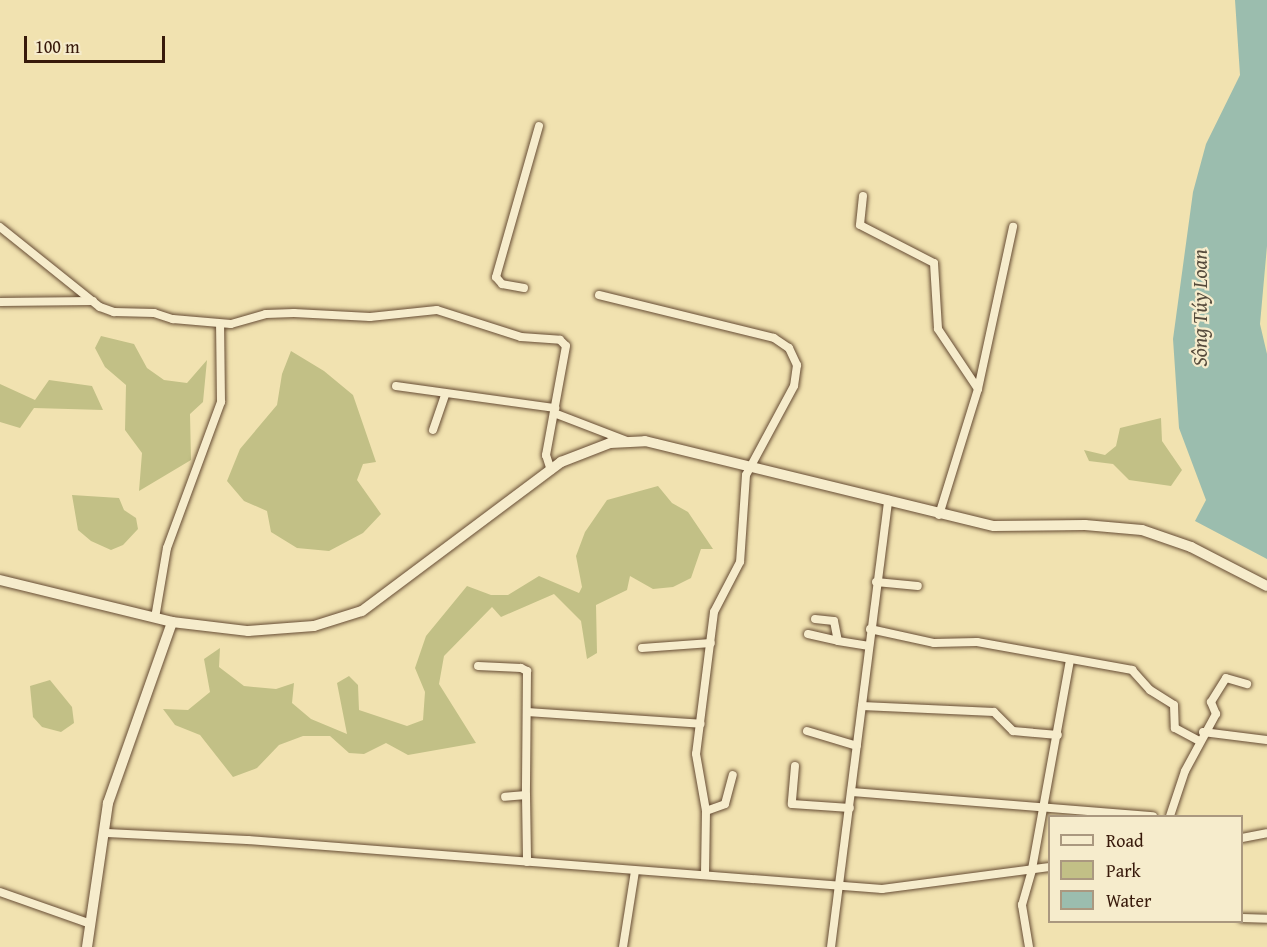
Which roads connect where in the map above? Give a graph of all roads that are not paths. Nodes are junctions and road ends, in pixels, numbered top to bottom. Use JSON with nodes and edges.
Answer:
{"nodes":[{"id":1,"x":539,"y":126,"type":"dead end"},
{"id":2,"x":863,"y":196,"type":"dead end"},
{"id":3,"x":0,"y":227,"type":"edge"},
{"id":4,"x":1013,"y":227,"type":"dead end"},
{"id":5,"x":524,"y":288,"type":"dead end"},
{"id":6,"x":599,"y":295,"type":"dead end"},
{"id":7,"x":0,"y":302,"type":"edge"},
{"id":8,"x":93,"y":302,"type":"junction"},
{"id":9,"x":220,"y":324,"type":"junction"},
{"id":10,"x":396,"y":386,"type":"dead end"},
{"id":11,"x":978,"y":389,"type":"junction"},
{"id":12,"x":445,"y":395,"type":"junction"},
{"id":13,"x":555,"y":410,"type":"junction"},
{"id":14,"x":434,"y":430,"type":"dead end"},
{"id":15,"x":627,"y":441,"type":"junction"},
{"id":16,"x":752,"y":466,"type":"junction"},
{"id":17,"x":551,"y":470,"type":"junction"},
{"id":18,"x":888,"y":500,"type":"junction"},
{"id":19,"x":939,"y":515,"type":"junction"},
{"id":20,"x":0,"y":580,"type":"edge"},
{"id":21,"x":876,"y":582,"type":"junction"},
{"id":22,"x":918,"y":586,"type":"dead end"},
{"id":23,"x":1267,"y":586,"type":"edge"},
{"id":24,"x":155,"y":618,"type":"junction"},
{"id":25,"x":815,"y":619,"type":"dead end"},
{"id":26,"x":172,"y":622,"type":"junction"},
{"id":27,"x":870,"y":628,"type":"junction"},
{"id":28,"x":808,"y":633,"type":"dead end"},
{"id":29,"x":838,"y":642,"type":"junction"},
{"id":30,"x":711,"y":644,"type":"junction"},
{"id":31,"x":868,"y":646,"type":"junction"},
{"id":32,"x":642,"y":648,"type":"dead end"},
{"id":33,"x":1070,"y":660,"type":"junction"},
{"id":34,"x":478,"y":666,"type":"dead end"},
{"id":35,"x":1246,"y":684,"type":"dead end"},
{"id":36,"x":862,"y":706,"type":"junction"},
{"id":37,"x":527,"y":712,"type":"junction"},
{"id":38,"x":701,"y":724,"type":"junction"},
{"id":39,"x":807,"y":731,"type":"dead end"},
{"id":40,"x":1058,"y":735,"type":"junction"},
{"id":41,"x":1201,"y":736,"type":"junction"},
{"id":42,"x":1267,"y":740,"type":"edge"},
{"id":43,"x":857,"y":746,"type":"junction"},
{"id":44,"x":795,"y":766,"type":"dead end"},
{"id":45,"x":733,"y":775,"type":"dead end"},
{"id":46,"x":852,"y":792,"type":"junction"},
{"id":47,"x":526,"y":795,"type":"junction"},
{"id":48,"x":505,"y":797,"type":"dead end"},
{"id":49,"x":1042,"y":807,"type":"junction"},
{"id":50,"x":850,"y":808,"type":"junction"},
{"id":51,"x":706,"y":811,"type":"junction"},
{"id":52,"x":1141,"y":815,"type":"edge"},
{"id":53,"x":1170,"y":815,"type":"edge"},
{"id":54,"x":106,"y":833,"type":"junction"},
{"id":55,"x":1267,"y":834,"type":"edge"},
{"id":56,"x":1243,"y":838,"type":"edge"},
{"id":57,"x":527,"y":862,"type":"junction"},
{"id":58,"x":1048,"y":867,"type":"edge"},
{"id":59,"x":1032,"y":869,"type":"junction"},
{"id":60,"x":635,"y":871,"type":"junction"},
{"id":61,"x":705,"y":875,"type":"junction"},
{"id":62,"x":838,"y":886,"type":"junction"},
{"id":63,"x":0,"y":892,"type":"edge"},
{"id":64,"x":1243,"y":918,"type":"edge"},
{"id":65,"x":1267,"y":919,"type":"edge"},
{"id":66,"x":92,"y":924,"type":"junction"},
{"id":67,"x":87,"y":947,"type":"edge"},
{"id":68,"x":623,"y":947,"type":"edge"},
{"id":69,"x":831,"y":947,"type":"edge"},
{"id":70,"x":1029,"y":947,"type":"edge"}],
"edges":[{"from":1,"to":5,"type":"street"},
{"from":2,"to":11,"type":"street"},
{"from":3,"to":8,"type":"street"},
{"from":4,"to":11,"type":"street"},
{"from":6,"to":16,"type":"street"},
{"from":7,"to":8,"type":"street"},
{"from":8,"to":9,"type":"street"},
{"from":9,"to":13,"type":"street"},
{"from":9,"to":24,"type":"street"},
{"from":10,"to":12,"type":"street"},
{"from":11,"to":19,"type":"street"},
{"from":12,"to":13,"type":"street"},
{"from":12,"to":14,"type":"street"},
{"from":13,"to":15,"type":"street"},
{"from":13,"to":17,"type":"street"},
{"from":15,"to":16,"type":"street"},
{"from":15,"to":17,"type":"street"},
{"from":16,"to":18,"type":"street"},
{"from":16,"to":30,"type":"street"},
{"from":17,"to":26,"type":"street"},
{"from":18,"to":19,"type":"street"},
{"from":18,"to":21,"type":"street"},
{"from":19,"to":23,"type":"street"},
{"from":20,"to":24,"type":"street"},
{"from":21,"to":22,"type":"street"},
{"from":21,"to":27,"type":"street"},
{"from":24,"to":26,"type":"street"},
{"from":25,"to":29,"type":"street"},
{"from":26,"to":54,"type":"street"},
{"from":27,"to":31,"type":"street"},
{"from":27,"to":33,"type":"street"},
{"from":28,"to":29,"type":"street"},
{"from":29,"to":31,"type":"street"},
{"from":30,"to":32,"type":"street"},
{"from":30,"to":38,"type":"street"},
{"from":31,"to":36,"type":"street"},
{"from":33,"to":40,"type":"street"},
{"from":33,"to":41,"type":"street"},
{"from":34,"to":37,"type":"street"},
{"from":35,"to":41,"type":"street"},
{"from":36,"to":40,"type":"street"},
{"from":36,"to":43,"type":"street"},
{"from":37,"to":38,"type":"street"},
{"from":37,"to":47,"type":"street"},
{"from":38,"to":51,"type":"street"},
{"from":39,"to":43,"type":"street"},
{"from":40,"to":49,"type":"street"},
{"from":41,"to":42,"type":"street"},
{"from":41,"to":53,"type":"street"},
{"from":43,"to":46,"type":"street"},
{"from":44,"to":50,"type":"street"},
{"from":45,"to":51,"type":"street"},
{"from":46,"to":49,"type":"street"},
{"from":46,"to":50,"type":"street"},
{"from":47,"to":48,"type":"street"},
{"from":47,"to":57,"type":"street"},
{"from":49,"to":52,"type":"street"},
{"from":49,"to":59,"type":"street"},
{"from":50,"to":62,"type":"street"},
{"from":51,"to":61,"type":"street"},
{"from":54,"to":57,"type":"street"},
{"from":54,"to":66,"type":"street"},
{"from":55,"to":56,"type":"street"},
{"from":57,"to":60,"type":"street"},
{"from":58,"to":59,"type":"street"},
{"from":59,"to":62,"type":"street"},
{"from":59,"to":70,"type":"street"},
{"from":60,"to":61,"type":"street"},
{"from":60,"to":68,"type":"street"},
{"from":61,"to":62,"type":"street"},
{"from":62,"to":69,"type":"street"},
{"from":63,"to":66,"type":"street"},
{"from":64,"to":65,"type":"street"},
{"from":66,"to":67,"type":"street"}]}
